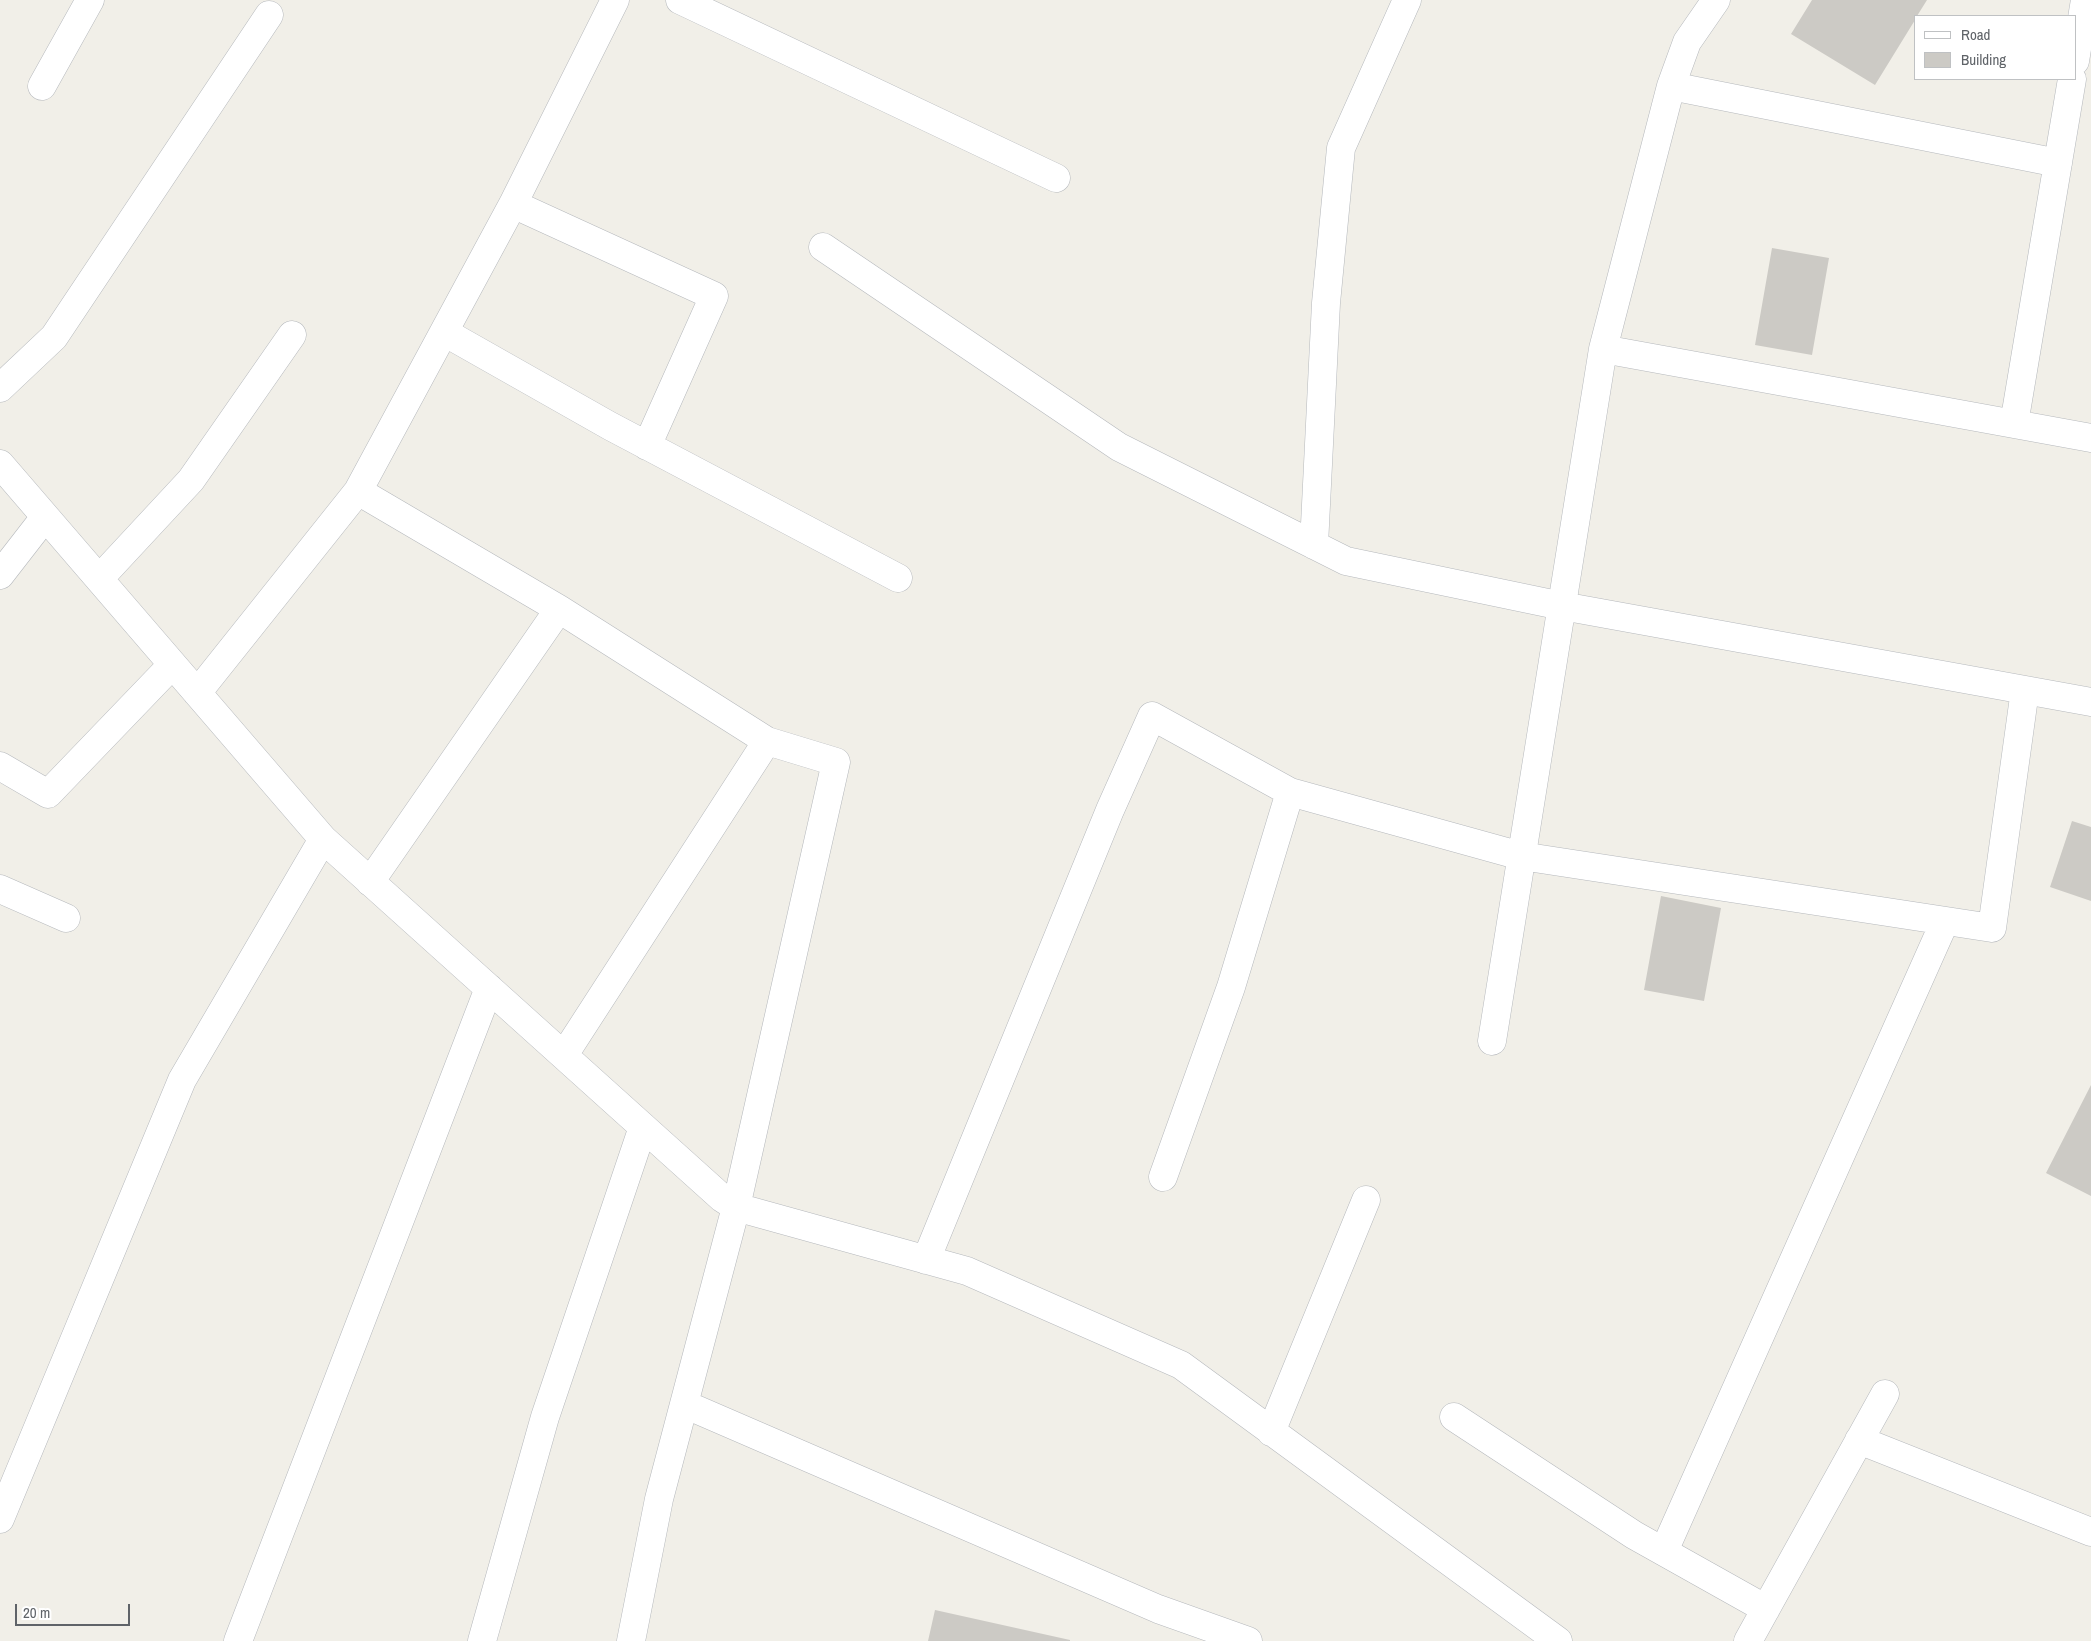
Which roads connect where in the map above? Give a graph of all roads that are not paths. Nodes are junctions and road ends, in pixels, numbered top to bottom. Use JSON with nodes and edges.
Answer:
{"nodes":[{"id":1,"x":90,"y":0,"type":"edge"},
{"id":2,"x":615,"y":0,"type":"edge"},
{"id":3,"x":680,"y":0,"type":"edge"},
{"id":4,"x":1407,"y":0,"type":"edge"},
{"id":5,"x":1716,"y":0,"type":"edge"},
{"id":6,"x":2085,"y":0,"type":"edge"},
{"id":7,"x":269,"y":15,"type":"dead end"},
{"id":8,"x":2076,"y":55,"type":"edge"},
{"id":9,"x":2072,"y":80,"type":"edge"},
{"id":10,"x":42,"y":86,"type":"dead end"},
{"id":11,"x":1671,"y":86,"type":"junction"},
{"id":12,"x":2058,"y":163,"type":"junction"},
{"id":13,"x":1056,"y":178,"type":"dead end"},
{"id":14,"x":513,"y":204,"type":"junction"},
{"id":15,"x":823,"y":247,"type":"dead end"},
{"id":16,"x":444,"y":332,"type":"junction"},
{"id":17,"x":292,"y":335,"type":"dead end"},
{"id":18,"x":1603,"y":349,"type":"junction"},
{"id":19,"x":0,"y":388,"type":"edge"},
{"id":20,"x":2014,"y":424,"type":"junction"},
{"id":21,"x":2091,"y":438,"type":"edge"},
{"id":22,"x":647,"y":446,"type":"junction"},
{"id":23,"x":0,"y":464,"type":"edge"},
{"id":24,"x":358,"y":491,"type":"junction"},
{"id":25,"x":46,"y":517,"type":"junction"},
{"id":26,"x":1314,"y":545,"type":"junction"},
{"id":27,"x":0,"y":575,"type":"edge"},
{"id":28,"x":898,"y":578,"type":"dead end"},
{"id":29,"x":99,"y":579,"type":"junction"},
{"id":30,"x":1562,"y":606,"type":"junction"},
{"id":31,"x":559,"y":609,"type":"junction"},
{"id":32,"x":172,"y":665,"type":"junction"},
{"id":33,"x":2026,"y":690,"type":"junction"},
{"id":34,"x":197,"y":693,"type":"junction"},
{"id":35,"x":2091,"y":702,"type":"edge"},
{"id":36,"x":767,"y":741,"type":"junction"},
{"id":37,"x":0,"y":766,"type":"edge"},
{"id":38,"x":1290,"y":792,"type":"junction"},
{"id":39,"x":323,"y":839,"type":"junction"},
{"id":40,"x":1521,"y":856,"type":"junction"},
{"id":41,"x":370,"y":882,"type":"junction"},
{"id":42,"x":0,"y":889,"type":"edge"},
{"id":43,"x":66,"y":918,"type":"dead end"},
{"id":44,"x":1945,"y":921,"type":"junction"},
{"id":45,"x":489,"y":988,"type":"junction"},
{"id":46,"x":1492,"y":1041,"type":"dead end"},
{"id":47,"x":564,"y":1055,"type":"junction"},
{"id":48,"x":643,"y":1127,"type":"junction"},
{"id":49,"x":1163,"y":1177,"type":"dead end"},
{"id":50,"x":1366,"y":1200,"type":"dead end"},
{"id":51,"x":736,"y":1207,"type":"junction"},
{"id":52,"x":926,"y":1260,"type":"junction"},
{"id":53,"x":1885,"y":1394,"type":"dead end"},
{"id":54,"x":684,"y":1404,"type":"junction"},
{"id":55,"x":1454,"y":1417,"type":"dead end"},
{"id":56,"x":1271,"y":1432,"type":"junction"},
{"id":57,"x":1860,"y":1440,"type":"junction"},
{"id":58,"x":0,"y":1519,"type":"edge"},
{"id":59,"x":2091,"y":1532,"type":"edge"},
{"id":60,"x":1664,"y":1551,"type":"junction"},
{"id":61,"x":1766,"y":1609,"type":"junction"},
{"id":62,"x":238,"y":1641,"type":"edge"},
{"id":63,"x":482,"y":1641,"type":"edge"},
{"id":64,"x":631,"y":1641,"type":"edge"},
{"id":65,"x":1248,"y":1641,"type":"edge"},
{"id":66,"x":1558,"y":1641,"type":"edge"},
{"id":67,"x":1748,"y":1641,"type":"edge"}],
"edges":[{"from":1,"to":10,"type":"street"},
{"from":2,"to":14,"type":"street"},
{"from":3,"to":13,"type":"street"},
{"from":4,"to":26,"type":"street"},
{"from":5,"to":11,"type":"street"},
{"from":6,"to":8,"type":"street"},
{"from":7,"to":19,"type":"street"},
{"from":9,"to":12,"type":"street"},
{"from":11,"to":12,"type":"street"},
{"from":11,"to":18,"type":"street"},
{"from":12,"to":20,"type":"street"},
{"from":14,"to":16,"type":"street"},
{"from":14,"to":22,"type":"street"},
{"from":15,"to":26,"type":"street"},
{"from":16,"to":22,"type":"street"},
{"from":16,"to":24,"type":"street"},
{"from":17,"to":29,"type":"street"},
{"from":18,"to":20,"type":"street"},
{"from":18,"to":30,"type":"street"},
{"from":20,"to":21,"type":"street"},
{"from":22,"to":28,"type":"street"},
{"from":23,"to":25,"type":"street"},
{"from":24,"to":31,"type":"street"},
{"from":24,"to":34,"type":"street"},
{"from":25,"to":27,"type":"street"},
{"from":25,"to":29,"type":"street"},
{"from":26,"to":30,"type":"street"},
{"from":29,"to":32,"type":"street"},
{"from":30,"to":33,"type":"street"},
{"from":30,"to":40,"type":"street"},
{"from":31,"to":36,"type":"street"},
{"from":31,"to":41,"type":"street"},
{"from":32,"to":34,"type":"street"},
{"from":32,"to":37,"type":"street"},
{"from":33,"to":35,"type":"street"},
{"from":33,"to":44,"type":"street"},
{"from":34,"to":39,"type":"street"},
{"from":36,"to":47,"type":"street"},
{"from":36,"to":51,"type":"street"},
{"from":38,"to":40,"type":"street"},
{"from":38,"to":49,"type":"street"},
{"from":38,"to":52,"type":"street"},
{"from":39,"to":41,"type":"street"},
{"from":39,"to":58,"type":"street"},
{"from":40,"to":44,"type":"street"},
{"from":40,"to":46,"type":"street"},
{"from":41,"to":45,"type":"street"},
{"from":42,"to":43,"type":"street"},
{"from":44,"to":60,"type":"street"},
{"from":45,"to":47,"type":"street"},
{"from":45,"to":62,"type":"street"},
{"from":47,"to":48,"type":"street"},
{"from":48,"to":51,"type":"street"},
{"from":48,"to":63,"type":"street"},
{"from":50,"to":56,"type":"street"},
{"from":51,"to":52,"type":"street"},
{"from":51,"to":54,"type":"street"},
{"from":52,"to":56,"type":"street"},
{"from":53,"to":57,"type":"street"},
{"from":54,"to":64,"type":"street"},
{"from":54,"to":65,"type":"street"},
{"from":55,"to":60,"type":"street"},
{"from":56,"to":66,"type":"street"},
{"from":57,"to":59,"type":"street"},
{"from":57,"to":61,"type":"street"},
{"from":60,"to":61,"type":"street"},
{"from":61,"to":67,"type":"street"}]}
